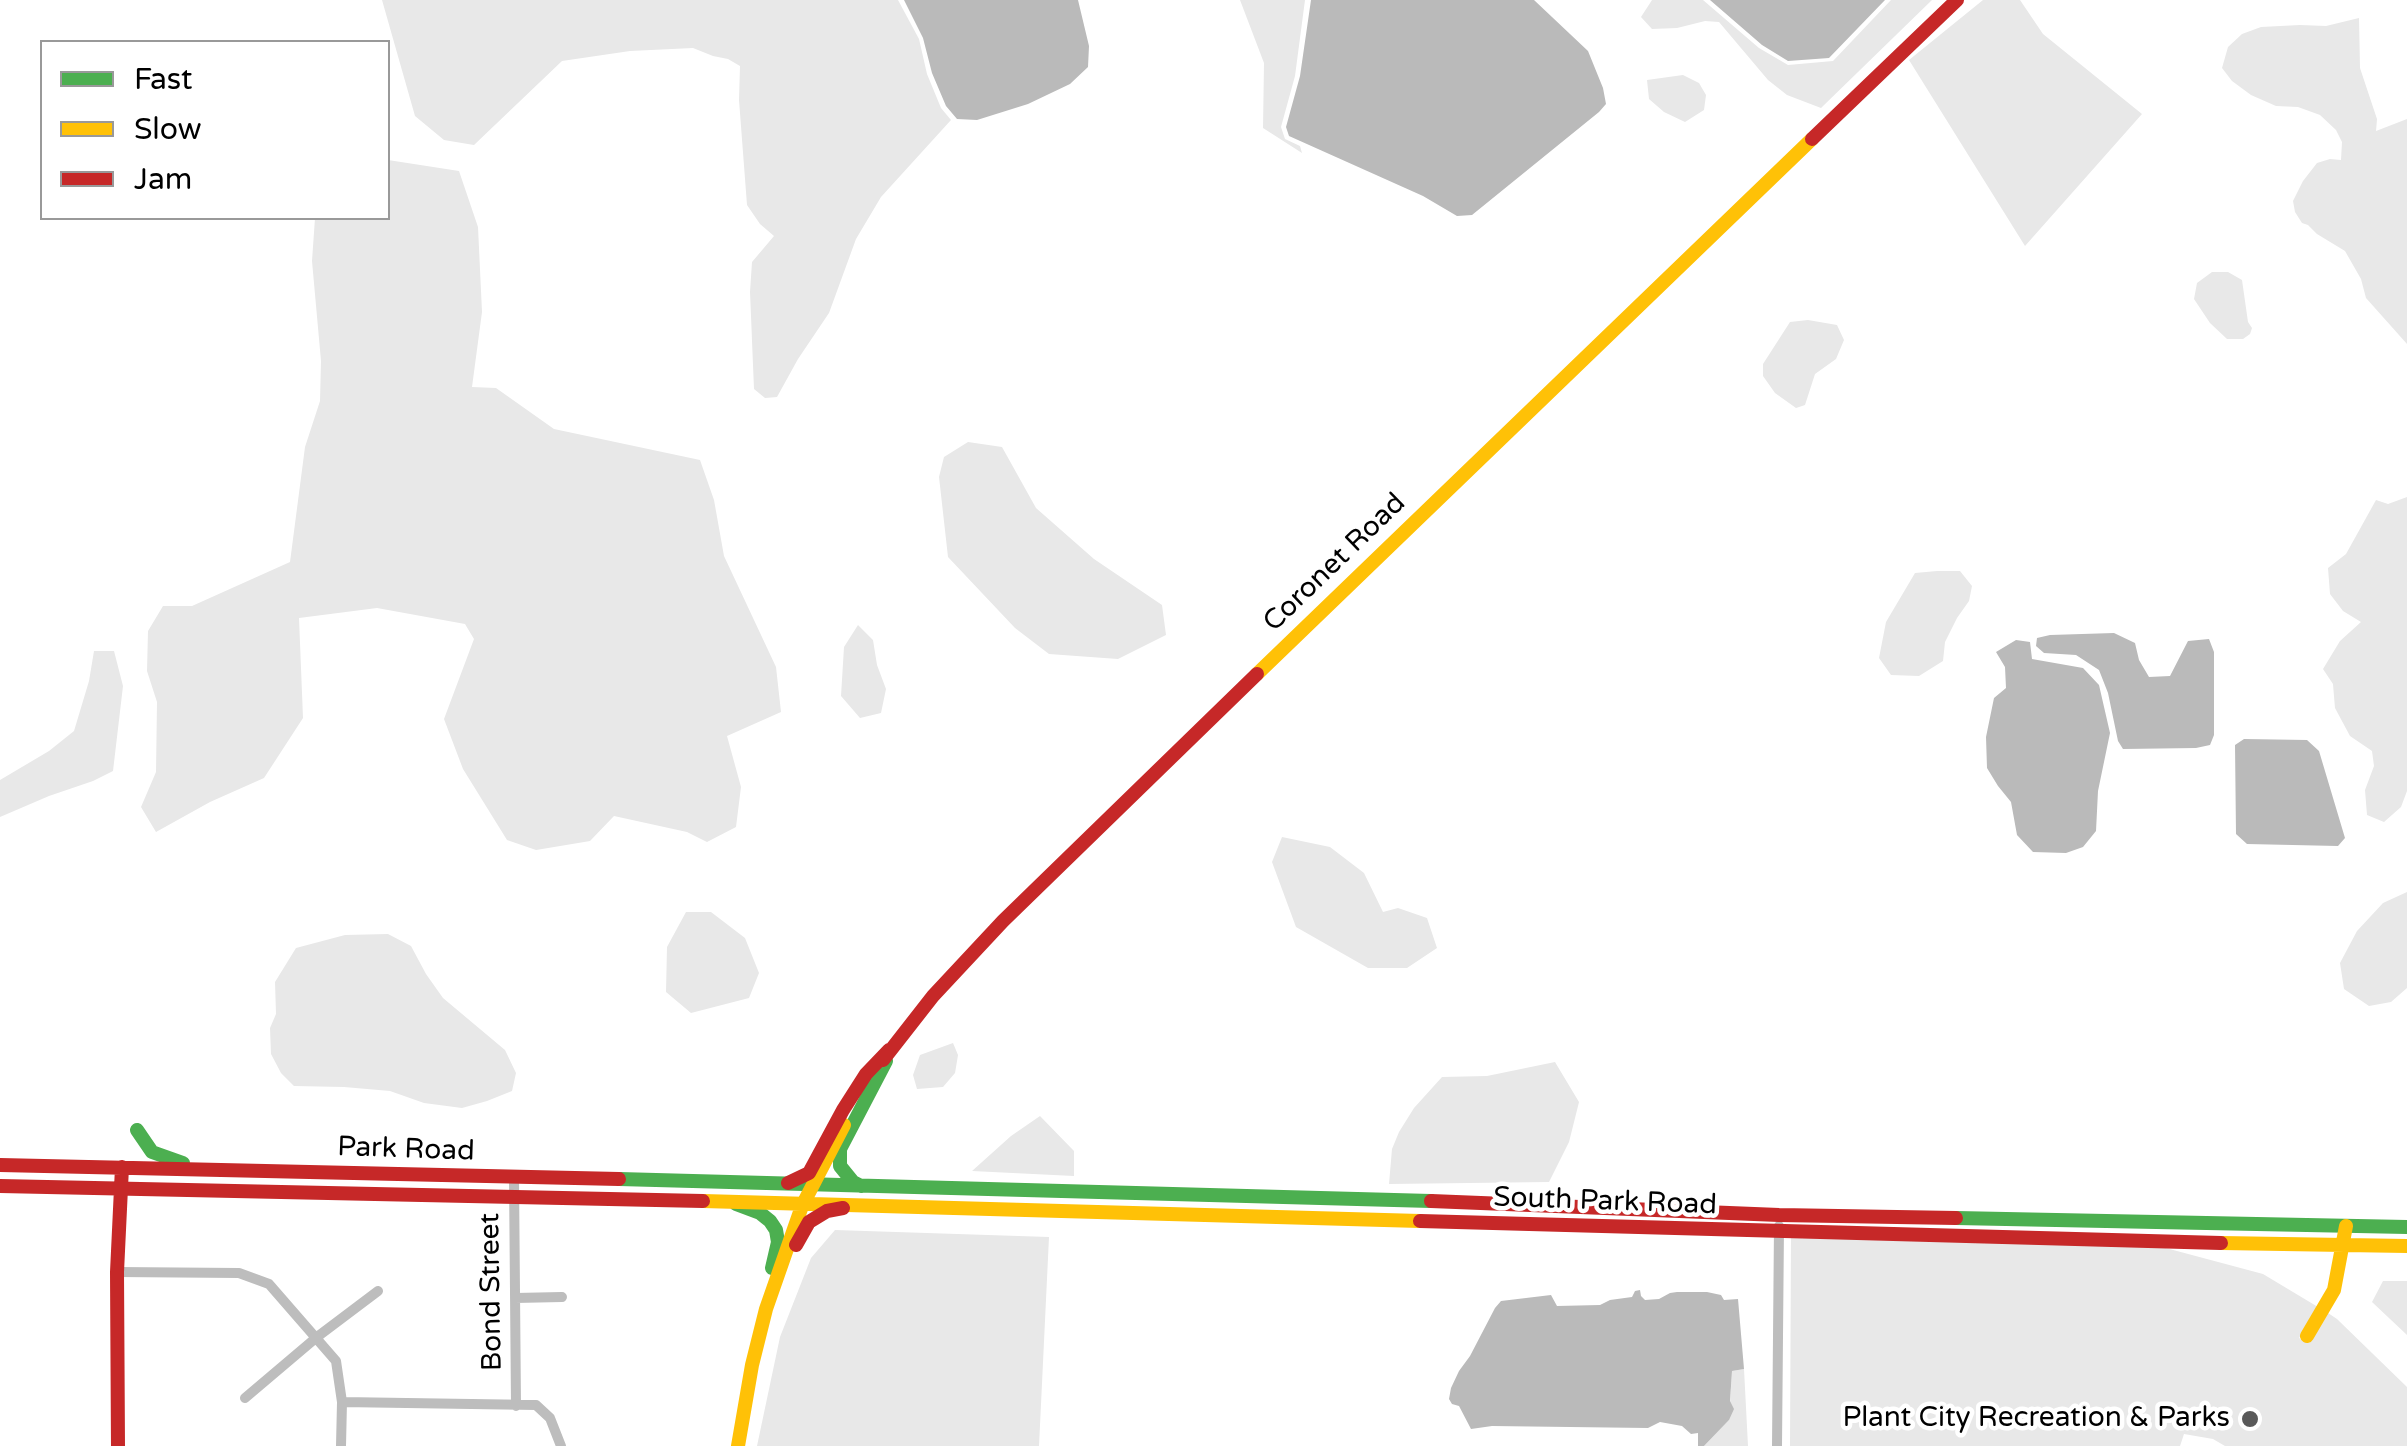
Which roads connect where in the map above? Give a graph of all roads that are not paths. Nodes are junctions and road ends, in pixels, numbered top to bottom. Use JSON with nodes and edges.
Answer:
{"nodes":[{"id":1,"x":1956,"y":0,"type":"edge"},
{"id":2,"x":892,"y":1048,"type":"junction"},
{"id":3,"x":138,"y":1130,"type":"dead end"},
{"id":4,"x":122,"y":1167,"type":"junction"},
{"id":5,"x":201,"y":1168,"type":"junction"},
{"id":6,"x":0,"y":1169,"type":"edge"},
{"id":7,"x":268,"y":1171,"type":"junction"},
{"id":8,"x":514,"y":1178,"type":"junction"},
{"id":9,"x":651,"y":1182,"type":"junction"},
{"id":10,"x":784,"y":1185,"type":"junction"},
{"id":11,"x":0,"y":1186,"type":"edge"},
{"id":12,"x":812,"y":1186,"type":"junction"},
{"id":13,"x":120,"y":1187,"type":"junction"},
{"id":14,"x":865,"y":1187,"type":"junction"},
{"id":15,"x":974,"y":1190,"type":"junction"},
{"id":16,"x":514,"y":1196,"type":"junction"},
{"id":17,"x":631,"y":1200,"type":"junction"},
{"id":18,"x":735,"y":1204,"type":"junction"},
{"id":19,"x":802,"y":1206,"type":"junction"},
{"id":20,"x":848,"y":1207,"type":"junction"},
{"id":21,"x":1779,"y":1215,"type":"junction"},
{"id":22,"x":1950,"y":1218,"type":"junction"},
{"id":23,"x":2172,"y":1223,"type":"junction"},
{"id":24,"x":2407,"y":1227,"type":"edge"},
{"id":25,"x":1707,"y":1230,"type":"junction"},
{"id":26,"x":1778,"y":1232,"type":"junction"},
{"id":27,"x":2344,"y":1234,"type":"junction"},
{"id":28,"x":1943,"y":1235,"type":"junction"},
{"id":29,"x":2407,"y":1246,"type":"edge"},
{"id":30,"x":118,"y":1272,"type":"junction"},
{"id":31,"x":378,"y":1291,"type":"dead end"},
{"id":32,"x":562,"y":1297,"type":"dead end"},
{"id":33,"x":514,"y":1298,"type":"junction"},
{"id":34,"x":766,"y":1309,"type":"junction"},
{"id":35,"x":2306,"y":1336,"type":"dead end"},
{"id":36,"x":317,"y":1338,"type":"junction"},
{"id":37,"x":245,"y":1398,"type":"dead end"},
{"id":38,"x":342,"y":1402,"type":"junction"},
{"id":39,"x":516,"y":1406,"type":"junction"},
{"id":40,"x":118,"y":1446,"type":"edge"},
{"id":41,"x":341,"y":1446,"type":"edge"},
{"id":42,"x":562,"y":1446,"type":"edge"},
{"id":43,"x":738,"y":1446,"type":"edge"},
{"id":44,"x":1777,"y":1446,"type":"edge"}],
"edges":[{"from":1,"to":2,"type":"main road","name":"Coronet Road"},
{"from":2,"to":10,"type":"main road"},
{"from":2,"to":12,"type":"main road","name":"Coronet Road"},
{"from":2,"to":14,"type":"main road"},
{"from":3,"to":5,"type":"main road"},
{"from":4,"to":5,"type":"main road","name":"Park Road"},
{"from":4,"to":6,"type":"main road","name":"Park Road"},
{"from":4,"to":13,"type":"main road"},
{"from":5,"to":7,"type":"main road","name":"Park Road"},
{"from":7,"to":8,"type":"main road","name":"Park Road"},
{"from":7,"to":13,"type":"main road"},
{"from":8,"to":9,"type":"main road","name":"Park Road"},
{"from":8,"to":16,"type":"street","name":"Bond Street"},
{"from":9,"to":10,"type":"main road","name":"Park Road"},
{"from":9,"to":16,"type":"main road"},
{"from":10,"to":12,"type":"main road","name":"Park Road"},
{"from":11,"to":13,"type":"main road","name":"Park Road"},
{"from":12,"to":14,"type":"main road","name":"South Park Road"},
{"from":12,"to":17,"type":"main road"},
{"from":12,"to":19,"type":"main road","name":"Coronet Road"},
{"from":13,"to":16,"type":"main road","name":"Park Road"},
{"from":13,"to":30,"type":"main road"},
{"from":14,"to":15,"type":"main road","name":"South Park Road"},
{"from":15,"to":19,"type":"main road"},
{"from":15,"to":21,"type":"main road","name":"South Park Road"},
{"from":16,"to":17,"type":"main road","name":"Park Road"},
{"from":16,"to":33,"type":"street","name":"Bond Street"},
{"from":17,"to":18,"type":"main road","name":"Park Road"},
{"from":18,"to":19,"type":"main road","name":"Park Road"},
{"from":18,"to":34,"type":"main road"},
{"from":19,"to":20,"type":"main road","name":"South Park Road"},
{"from":19,"to":34,"type":"main road","name":"Coronet Road"},
{"from":20,"to":25,"type":"main road","name":"South Park Road"},
{"from":20,"to":34,"type":"main road"},
{"from":21,"to":22,"type":"main road","name":"South Park Road"},
{"from":21,"to":25,"type":"main road"},
{"from":21,"to":26,"type":"street"},
{"from":22,"to":23,"type":"main road","name":"South Park Road"},
{"from":22,"to":26,"type":"main road"},
{"from":23,"to":27,"type":"main road","name":"South Park Road"},
{"from":23,"to":28,"type":"main road"},
{"from":24,"to":27,"type":"main road","name":"South Park Road"},
{"from":25,"to":26,"type":"main road","name":"South Park Road"},
{"from":26,"to":28,"type":"main road","name":"South Park Road"},
{"from":26,"to":44,"type":"street"},
{"from":27,"to":28,"type":"main road","name":"South Park Road"},
{"from":27,"to":29,"type":"main road","name":"South Park Road"},
{"from":27,"to":35,"type":"main road"},
{"from":30,"to":36,"type":"street"},
{"from":30,"to":40,"type":"main road"},
{"from":31,"to":36,"type":"street"},
{"from":32,"to":33,"type":"street"},
{"from":33,"to":39,"type":"street","name":"Bond Street"},
{"from":34,"to":43,"type":"main road"},
{"from":36,"to":37,"type":"street"},
{"from":36,"to":38,"type":"street"},
{"from":38,"to":39,"type":"street"},
{"from":38,"to":41,"type":"street"},
{"from":39,"to":42,"type":"street"}]}
